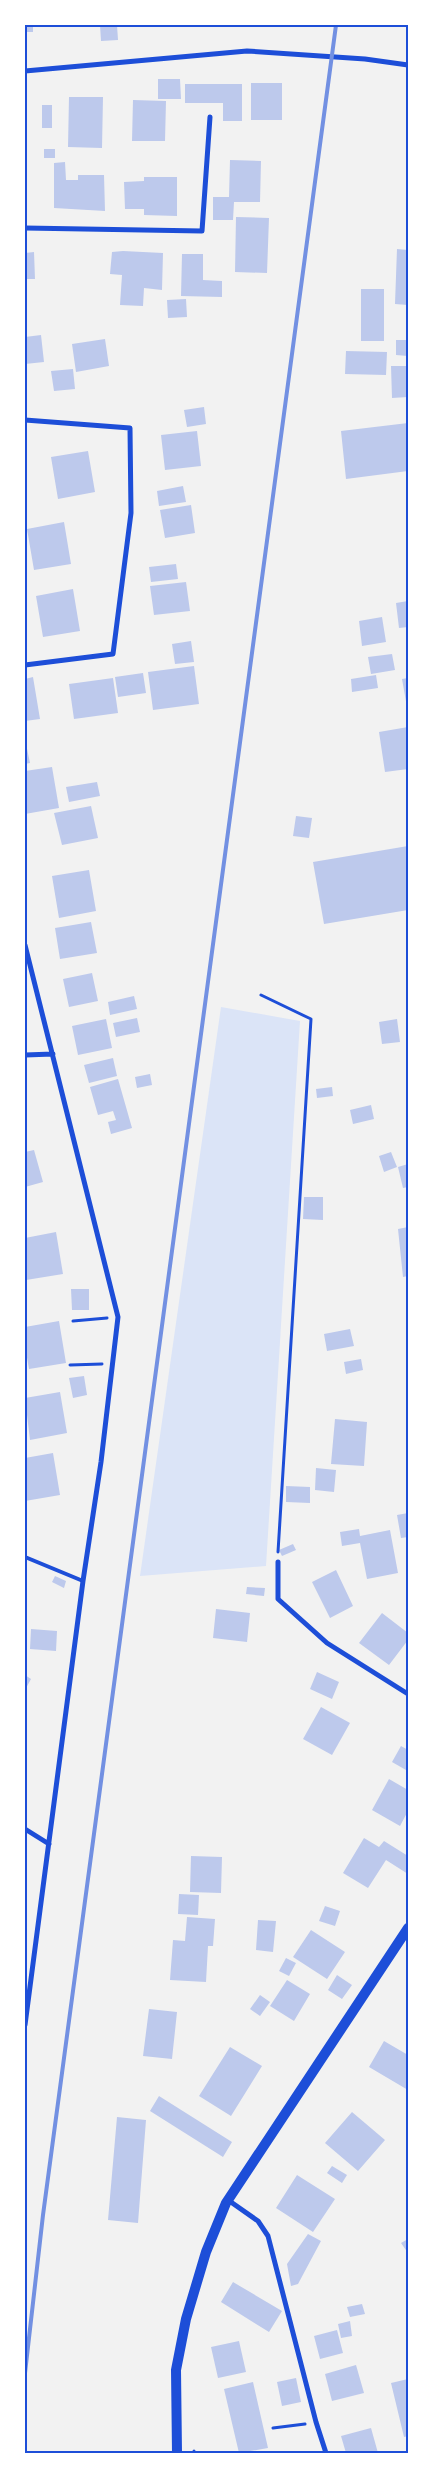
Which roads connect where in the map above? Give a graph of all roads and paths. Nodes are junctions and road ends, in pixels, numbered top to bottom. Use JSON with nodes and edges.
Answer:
{"nodes":[{"id":1,"x":408,"y":64,"type":"edge"},
{"id":2,"x":25,"y":71,"type":"edge"},
{"id":3,"x":210,"y":117,"type":"dead end"},
{"id":4,"x":25,"y":228,"type":"edge"},
{"id":5,"x":25,"y":420,"type":"edge"},
{"id":6,"x":25,"y":665,"type":"edge"},
{"id":7,"x":25,"y":945,"type":"edge"},
{"id":8,"x":262,"y":995,"type":"dead end"},
{"id":9,"x":53,"y":1054,"type":"junction"},
{"id":10,"x":25,"y":1055,"type":"edge"},
{"id":11,"x":118,"y":1317,"type":"junction"},
{"id":12,"x":73,"y":1321,"type":"dead end"},
{"id":13,"x":112,"y":1364,"type":"junction"},
{"id":14,"x":70,"y":1365,"type":"dead end"},
{"id":15,"x":25,"y":1557,"type":"edge"},
{"id":16,"x":278,"y":1562,"type":"joint"},
{"id":17,"x":83,"y":1581,"type":"junction"},
{"id":18,"x":408,"y":1694,"type":"edge"},
{"id":19,"x":25,"y":1829,"type":"edge"},
{"id":20,"x":49,"y":1844,"type":"junction"},
{"id":21,"x":408,"y":1928,"type":"edge"},
{"id":22,"x":25,"y":2025,"type":"edge"},
{"id":23,"x":227,"y":2200,"type":"junction"},
{"id":24,"x":316,"y":2422,"type":"junction"},
{"id":25,"x":273,"y":2428,"type":"dead end"},
{"id":26,"x":177,"y":2453,"type":"edge"},
{"id":27,"x":326,"y":2453,"type":"edge"}],
"edges":[{"from":1,"to":2,"type":"street"},
{"from":3,"to":4,"type":"street"},
{"from":5,"to":6,"type":"street"},
{"from":7,"to":9,"type":"street"},
{"from":8,"to":16,"type":"path"},
{"from":9,"to":10,"type":"street"},
{"from":9,"to":11,"type":"street"},
{"from":11,"to":12,"type":"path"},
{"from":11,"to":13,"type":"street"},
{"from":13,"to":14,"type":"path"},
{"from":13,"to":17,"type":"street"},
{"from":15,"to":17,"type":"lane"},
{"from":16,"to":18,"type":"street"},
{"from":17,"to":20,"type":"street"},
{"from":19,"to":20,"type":"street"},
{"from":20,"to":22,"type":"street"},
{"from":21,"to":23,"type":"main road"},
{"from":23,"to":24,"type":"street"},
{"from":23,"to":26,"type":"main road"},
{"from":24,"to":25,"type":"path"},
{"from":24,"to":27,"type":"street"}]}
